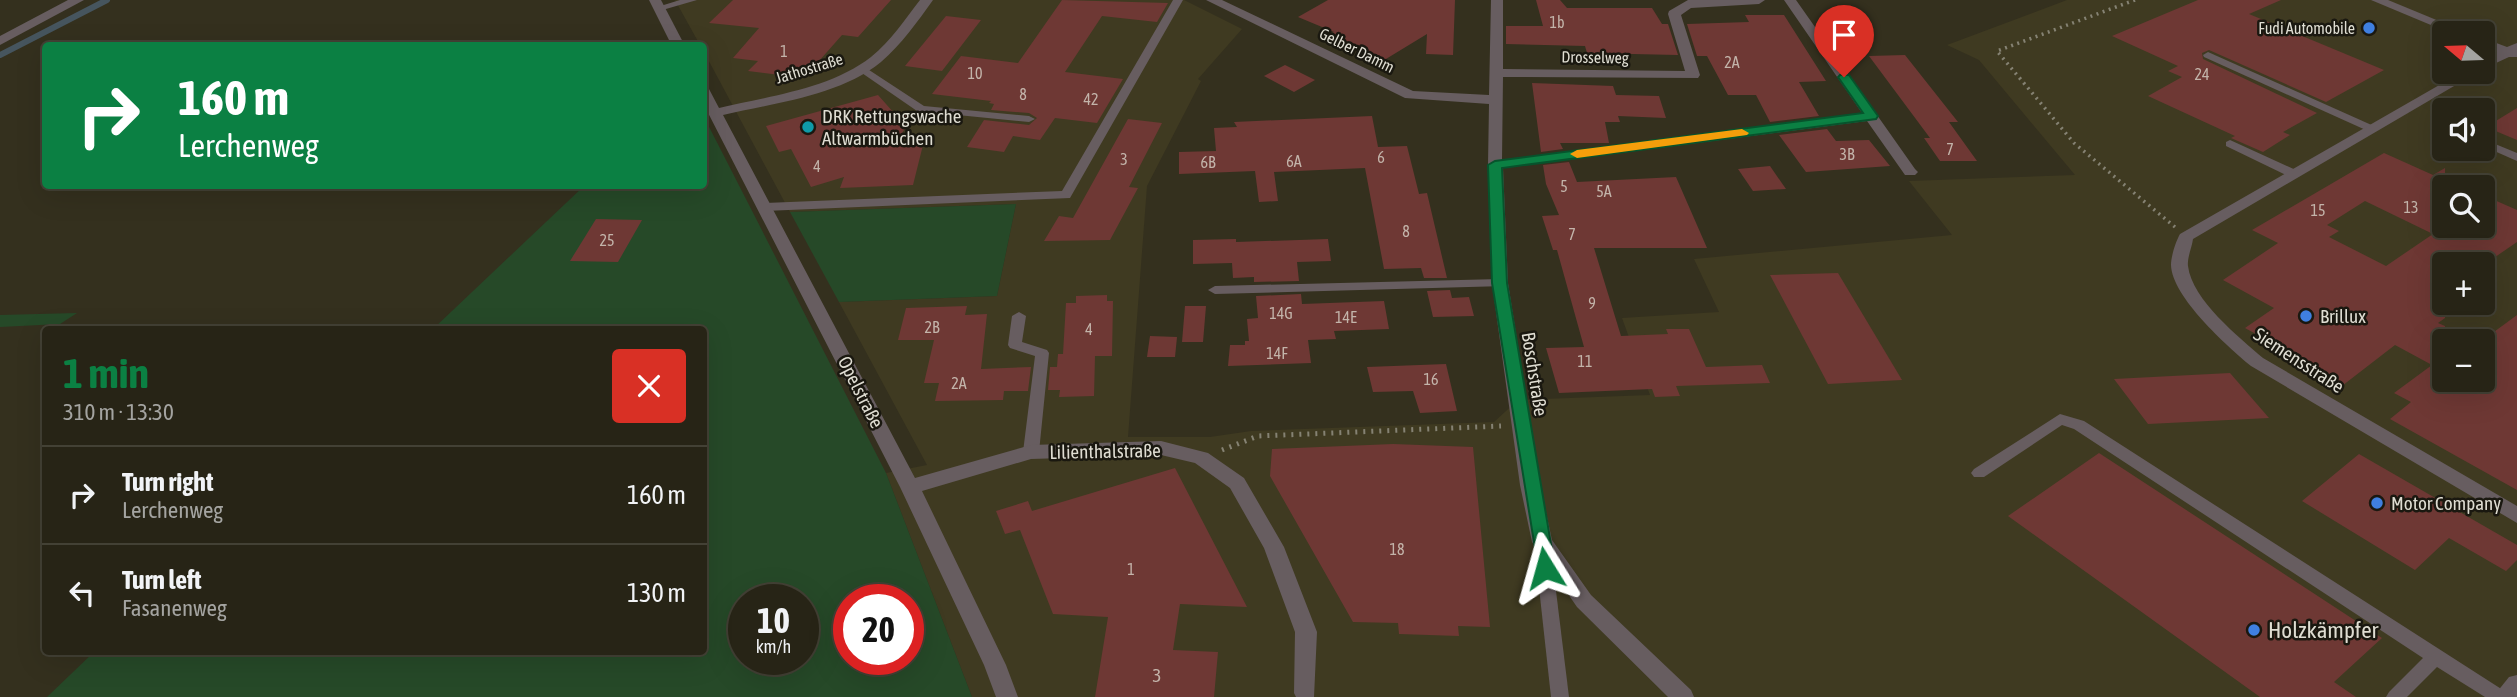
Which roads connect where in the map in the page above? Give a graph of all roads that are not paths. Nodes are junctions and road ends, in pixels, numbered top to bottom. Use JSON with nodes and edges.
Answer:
{"nodes":[{"id":1,"x":78,"y":0,"type":"edge"},
{"id":2,"x":692,"y":0,"type":"edge"},
{"id":3,"x":927,"y":0,"type":"edge"},
{"id":4,"x":1178,"y":0,"type":"edge"},
{"id":5,"x":1212,"y":0,"type":"edge"},
{"id":6,"x":1497,"y":0,"type":"edge"},
{"id":7,"x":1759,"y":0,"type":"edge"},
{"id":8,"x":1790,"y":0,"type":"edge"},
{"id":9,"x":2377,"y":0,"type":"edge"},
{"id":10,"x":657,"y":4,"type":"edge"},
{"id":11,"x":2432,"y":22,"type":"edge"},
{"id":12,"x":0,"y":41,"type":"edge"},
{"id":13,"x":677,"y":42,"type":"edge"},
{"id":14,"x":2496,"y":46,"type":"edge"},
{"id":15,"x":2514,"y":51,"type":"edge"},
{"id":16,"x":2208,"y":55,"type":"dead end"},
{"id":17,"x":2496,"y":59,"type":"edge"},
{"id":18,"x":863,"y":69,"type":"junction"},
{"id":19,"x":1496,"y":74,"type":"junction"},
{"id":20,"x":2450,"y":84,"type":"edge"},
{"id":21,"x":707,"y":98,"type":"edge"},
{"id":22,"x":1496,"y":100,"type":"junction"},
{"id":23,"x":715,"y":113,"type":"junction"},
{"id":24,"x":1871,"y":116,"type":"junction"},
{"id":25,"x":1030,"y":119,"type":"dead end"},
{"id":26,"x":2372,"y":129,"type":"junction"},
{"id":27,"x":2230,"y":144,"type":"dead end"},
{"id":28,"x":2495,"y":147,"type":"edge"},
{"id":29,"x":2517,"y":157,"type":"edge"},
{"id":30,"x":1495,"y":165,"type":"junction"},
{"id":31,"x":1910,"y":172,"type":"dead end"},
{"id":32,"x":2294,"y":174,"type":"junction"},
{"id":33,"x":765,"y":207,"type":"junction"},
{"id":34,"x":1500,"y":283,"type":"junction"},
{"id":35,"x":1215,"y":290,"type":"dead end"},
{"id":36,"x":1019,"y":316,"type":"dead end"},
{"id":37,"x":1031,"y":452,"type":"junction"},
{"id":38,"x":1979,"y":473,"type":"dead end"},
{"id":39,"x":910,"y":487,"type":"junction"},
{"id":40,"x":2517,"y":515,"type":"edge"},
{"id":41,"x":1542,"y":542,"type":"junction"},
{"id":42,"x":2436,"y":657,"type":"junction"},
{"id":43,"x":2517,"y":684,"type":"edge"},
{"id":44,"x":1306,"y":695,"type":"edge"},
{"id":45,"x":1007,"y":697,"type":"edge"},
{"id":46,"x":1560,"y":697,"type":"edge"},
{"id":47,"x":1683,"y":697,"type":"edge"},
{"id":48,"x":2395,"y":697,"type":"edge"},
{"id":49,"x":2502,"y":697,"type":"edge"}],
"edges":[{"from":1,"to":12,"type":"street"},
{"from":2,"to":10,"type":"lane"},
{"from":3,"to":18,"type":"street","name":"Jathostraße"},
{"from":4,"to":33,"type":"lane"},
{"from":5,"to":22,"type":"street","name":"Gelber Damm"},
{"from":6,"to":19,"type":"street","name":"Boschstraße"},
{"from":7,"to":19,"type":"street","name":"Drosselweg"},
{"from":8,"to":24,"type":"street"},
{"from":9,"to":11,"type":"street"},
{"from":10,"to":13,"type":"street"},
{"from":14,"to":15,"type":"street"},
{"from":15,"to":17,"type":"street"},
{"from":16,"to":26,"type":"lane"},
{"from":18,"to":23,"type":"street","name":"Jathostraße"},
{"from":18,"to":25,"type":"lane"},
{"from":19,"to":22,"type":"street","name":"Boschstraße"},
{"from":20,"to":26,"type":"street"},
{"from":21,"to":23,"type":"street","name":"Opelstraße"},
{"from":22,"to":30,"type":"street","name":"Boschstraße"},
{"from":23,"to":33,"type":"street","name":"Opelstraße"},
{"from":24,"to":30,"type":"street"},
{"from":24,"to":31,"type":"street"},
{"from":26,"to":32,"type":"street"},
{"from":27,"to":32,"type":"lane"},
{"from":28,"to":29,"type":"lane"},
{"from":30,"to":34,"type":"street","name":"Boschstraße"},
{"from":32,"to":40,"type":"street","name":"Siemensstraße"},
{"from":33,"to":39,"type":"street","name":"Opelstraße"},
{"from":34,"to":35,"type":"lane"},
{"from":34,"to":41,"type":"street","name":"Boschstraße"},
{"from":36,"to":37,"type":"lane"},
{"from":37,"to":39,"type":"street","name":"Lilienthalstraße"},
{"from":37,"to":44,"type":"street","name":"Lilienthalstraße"},
{"from":38,"to":42,"type":"lane"},
{"from":39,"to":45,"type":"street","name":"Opelstraße"},
{"from":41,"to":46,"type":"lane"},
{"from":41,"to":47,"type":"street","name":"Boschstraße"},
{"from":42,"to":48,"type":"lane"},
{"from":42,"to":49,"type":"lane"},
{"from":43,"to":49,"type":"street"}]}
